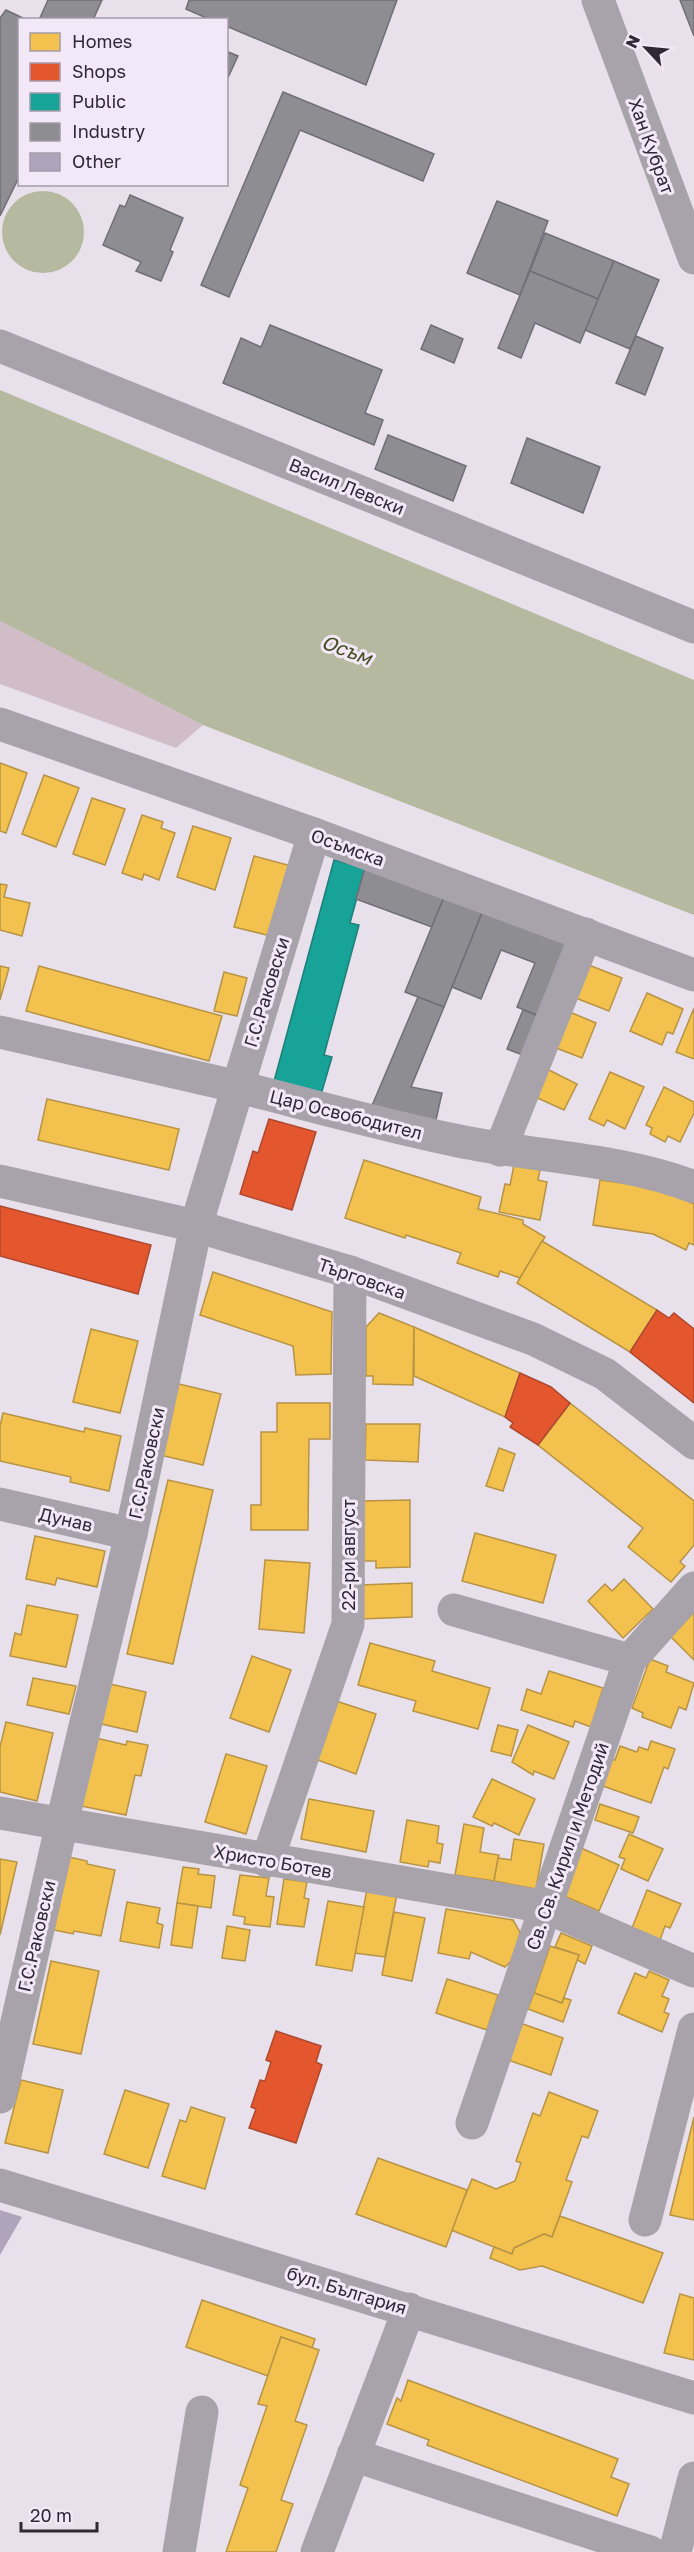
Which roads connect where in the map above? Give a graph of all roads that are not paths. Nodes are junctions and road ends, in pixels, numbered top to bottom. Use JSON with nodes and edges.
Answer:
{"nodes":[{"id":1,"x":598,"y":0,"type":"edge"},
{"id":2,"x":694,"y":258,"type":"edge"},
{"id":3,"x":0,"y":346,"type":"edge"},
{"id":4,"x":694,"y":627,"type":"edge"},
{"id":5,"x":0,"y":724,"type":"edge"},
{"id":6,"x":314,"y":834,"type":"junction"},
{"id":7,"x":586,"y":934,"type":"junction"},
{"id":8,"x":694,"y":975,"type":"edge"},
{"id":9,"x":0,"y":1032,"type":"edge"},
{"id":10,"x":237,"y":1087,"type":"junction"},
{"id":11,"x":500,"y":1150,"type":"junction"},
{"id":12,"x":0,"y":1181,"type":"edge"},
{"id":13,"x":694,"y":1187,"type":"edge"},
{"id":14,"x":196,"y":1226,"type":"junction"},
{"id":15,"x":350,"y":1272,"type":"junction"},
{"id":16,"x":694,"y":1443,"type":"edge"},
{"id":17,"x":0,"y":1504,"type":"edge"},
{"id":18,"x":131,"y":1534,"type":"junction"},
{"id":19,"x":694,"y":1588,"type":"edge"},
{"id":20,"x":454,"y":1610,"type":"dead end"},
{"id":21,"x":630,"y":1659,"type":"junction"},
{"id":22,"x":0,"y":1813,"type":"edge"},
{"id":23,"x":62,"y":1823,"type":"junction"},
{"id":24,"x":267,"y":1861,"type":"junction"},
{"id":25,"x":546,"y":1907,"type":"junction"},
{"id":26,"x":694,"y":1971,"type":"edge"},
{"id":27,"x":694,"y":2029,"type":"edge"},
{"id":28,"x":0,"y":2097,"type":"edge"},
{"id":29,"x":472,"y":2123,"type":"dead end"},
{"id":30,"x":0,"y":2185,"type":"edge"},
{"id":31,"x":645,"y":2220,"type":"dead end"},
{"id":32,"x":409,"y":2309,"type":"junction"},
{"id":33,"x":694,"y":2398,"type":"edge"},
{"id":34,"x":202,"y":2412,"type":"dead end"},
{"id":35,"x":353,"y":2455,"type":"junction"},
{"id":36,"x":694,"y":2478,"type":"edge"},
{"id":37,"x":179,"y":2552,"type":"edge"},
{"id":38,"x":317,"y":2552,"type":"edge"},
{"id":39,"x":650,"y":2552,"type":"edge"},
{"id":40,"x":675,"y":2552,"type":"edge"}],
"edges":[{"from":1,"to":2,"type":"street","name":"Хан Кубрат"},
{"from":3,"to":4,"type":"street","name":"Васил Левски"},
{"from":5,"to":6,"type":"street","name":"Осъмска"},
{"from":6,"to":7,"type":"street","name":"Осъмска"},
{"from":6,"to":10,"type":"street","name":"Г.С.Раковски"},
{"from":7,"to":8,"type":"street","name":"Осъмска"},
{"from":7,"to":11,"type":"street"},
{"from":9,"to":10,"type":"street","name":"Цар Освободител"},
{"from":10,"to":11,"type":"street","name":"Цар Освободител"},
{"from":10,"to":14,"type":"street","name":"Г.С.Раковски"},
{"from":11,"to":13,"type":"street","name":"Цар Освободител"},
{"from":12,"to":14,"type":"street","name":"Търговска"},
{"from":14,"to":15,"type":"street","name":"Търговска"},
{"from":14,"to":18,"type":"street","name":"Г.С.Раковски"},
{"from":15,"to":16,"type":"street","name":"Търговска"},
{"from":15,"to":24,"type":"street","name":"22-ри август"},
{"from":17,"to":18,"type":"street","name":"Дунав"},
{"from":18,"to":23,"type":"street","name":"Г.С.Раковски"},
{"from":19,"to":21,"type":"street","name":"Св. Св. Кирил и Методий"},
{"from":20,"to":21,"type":"street"},
{"from":21,"to":25,"type":"street","name":"Св. Св. Кирил и Методий"},
{"from":22,"to":23,"type":"street","name":"Христо Ботев"},
{"from":23,"to":24,"type":"street","name":"Христо Ботев"},
{"from":23,"to":28,"type":"street","name":"Г.С.Раковски"},
{"from":24,"to":25,"type":"street","name":"Христо Ботев"},
{"from":25,"to":26,"type":"street","name":"Христо Ботев"},
{"from":25,"to":29,"type":"street","name":"Св. Св. Кирил и Методий"},
{"from":27,"to":31,"type":"street"},
{"from":30,"to":32,"type":"street","name":"бул. България"},
{"from":32,"to":33,"type":"street","name":"бул. България"},
{"from":32,"to":35,"type":"street"},
{"from":34,"to":37,"type":"street"},
{"from":35,"to":38,"type":"street"},
{"from":35,"to":39,"type":"street"},
{"from":36,"to":40,"type":"street"}]}
